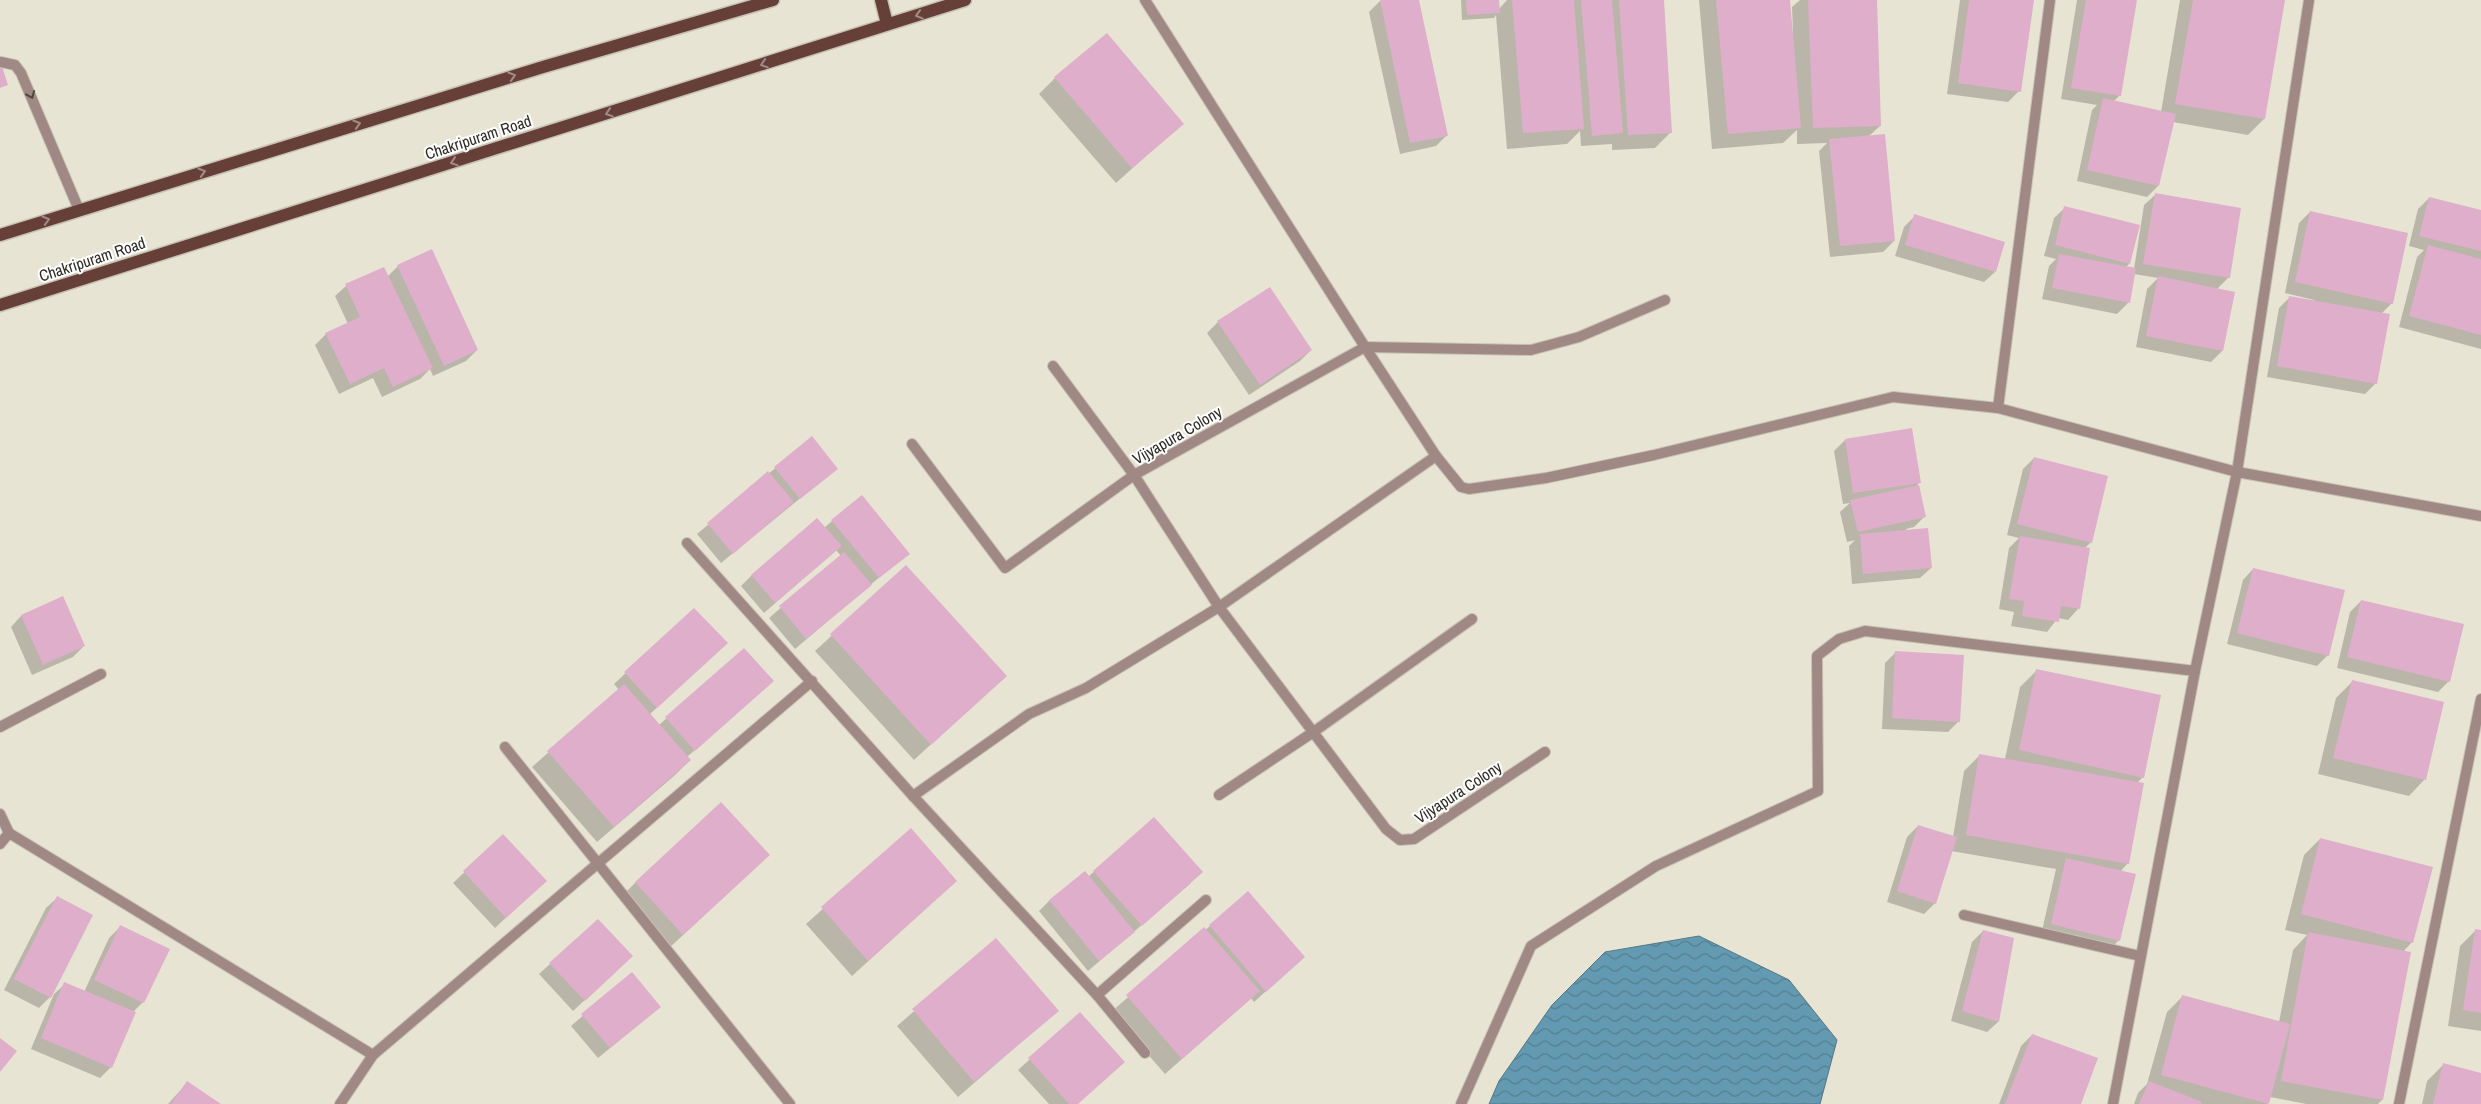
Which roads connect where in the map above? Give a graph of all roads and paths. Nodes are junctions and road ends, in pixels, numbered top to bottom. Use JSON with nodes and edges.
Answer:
{"nodes":[{"id":1,"x":773,"y":0,"type":"edge"},
{"id":2,"x":881,"y":0,"type":"edge"},
{"id":3,"x":965,"y":0,"type":"edge"},
{"id":4,"x":1145,"y":0,"type":"edge"},
{"id":5,"x":2050,"y":0,"type":"edge"},
{"id":6,"x":2309,"y":0,"type":"edge"},
{"id":7,"x":888,"y":24,"type":"junction"},
{"id":8,"x":1,"y":62,"type":"edge"},
{"id":9,"x":80,"y":210,"type":"junction"},
{"id":10,"x":0,"y":235,"type":"edge"},
{"id":11,"x":1665,"y":300,"type":"dead end"},
{"id":12,"x":0,"y":305,"type":"edge"},
{"id":13,"x":1365,"y":347,"type":"junction"},
{"id":14,"x":1053,"y":366,"type":"dead end"},
{"id":15,"x":1998,"y":408,"type":"junction"},
{"id":16,"x":912,"y":444,"type":"dead end"},
{"id":17,"x":1436,"y":456,"type":"junction"},
{"id":18,"x":2237,"y":472,"type":"junction"},
{"id":19,"x":1134,"y":475,"type":"junction"},
{"id":20,"x":2481,"y":516,"type":"edge"},
{"id":21,"x":687,"y":543,"type":"dead end"},
{"id":22,"x":1219,"y":607,"type":"junction"},
{"id":23,"x":1472,"y":619,"type":"dead end"},
{"id":24,"x":2195,"y":671,"type":"junction"},
{"id":25,"x":101,"y":674,"type":"dead end"},
{"id":26,"x":812,"y":681,"type":"junction"},
{"id":27,"x":2481,"y":699,"type":"edge"},
{"id":28,"x":0,"y":727,"type":"edge"},
{"id":29,"x":1312,"y":733,"type":"junction"},
{"id":30,"x":505,"y":747,"type":"dead end"},
{"id":31,"x":1545,"y":752,"type":"dead end"},
{"id":32,"x":1219,"y":795,"type":"dead end"},
{"id":33,"x":913,"y":796,"type":"junction"},
{"id":34,"x":0,"y":814,"type":"edge"},
{"id":35,"x":9,"y":833,"type":"junction"},
{"id":36,"x":0,"y":844,"type":"edge"},
{"id":37,"x":597,"y":863,"type":"junction"},
{"id":38,"x":1206,"y":900,"type":"dead end"},
{"id":39,"x":1964,"y":914,"type":"dead end"},
{"id":40,"x":2140,"y":956,"type":"junction"},
{"id":41,"x":1097,"y":995,"type":"junction"},
{"id":42,"x":1145,"y":1053,"type":"dead end"},
{"id":43,"x":373,"y":1054,"type":"junction"},
{"id":44,"x":785,"y":1102,"type":"edge"},
{"id":45,"x":340,"y":1104,"type":"edge"},
{"id":46,"x":1461,"y":1104,"type":"edge"},
{"id":47,"x":2113,"y":1104,"type":"edge"},
{"id":48,"x":2399,"y":1104,"type":"edge"}],
"edges":[{"from":9,"to":1,"type":"main road","one_way":true},
{"from":2,"to":7,"type":"main road"},
{"from":3,"to":7,"type":"main road","name":"Chakripuram Road","one_way":true},
{"from":4,"to":13,"type":"street"},
{"from":5,"to":15,"type":"street"},
{"from":6,"to":18,"type":"street"},
{"from":7,"to":12,"type":"main road","name":"Chakripuram Road","one_way":true},
{"from":8,"to":9,"type":"street","one_way":true},
{"from":10,"to":9,"type":"main road","one_way":true},
{"from":11,"to":13,"type":"street"},
{"from":13,"to":17,"type":"street"},
{"from":13,"to":19,"type":"street","name":"Vijyapura Colony"},
{"from":14,"to":19,"type":"street"},
{"from":15,"to":17,"type":"street"},
{"from":15,"to":18,"type":"street"},
{"from":16,"to":19,"type":"street"},
{"from":17,"to":22,"type":"street"},
{"from":18,"to":20,"type":"street"},
{"from":18,"to":24,"type":"street"},
{"from":19,"to":22,"type":"street","name":"Vijyapura Colony"},
{"from":21,"to":26,"type":"street"},
{"from":22,"to":29,"type":"street","name":"Vijyapura Colony"},
{"from":22,"to":33,"type":"street"},
{"from":23,"to":29,"type":"street"},
{"from":24,"to":40,"type":"street"},
{"from":24,"to":46,"type":"street"},
{"from":25,"to":28,"type":"street"},
{"from":26,"to":33,"type":"street"},
{"from":26,"to":37,"type":"street"},
{"from":27,"to":48,"type":"street"},
{"from":29,"to":31,"type":"street","name":"Vijyapura Colony"},
{"from":29,"to":32,"type":"street"},
{"from":30,"to":37,"type":"street"},
{"from":33,"to":41,"type":"street"},
{"from":34,"to":35,"type":"street"},
{"from":35,"to":36,"type":"street"},
{"from":35,"to":43,"type":"street"},
{"from":37,"to":43,"type":"street"},
{"from":37,"to":44,"type":"street"},
{"from":38,"to":41,"type":"street"},
{"from":39,"to":40,"type":"street"},
{"from":40,"to":47,"type":"street"},
{"from":41,"to":42,"type":"street"},
{"from":43,"to":45,"type":"street"}]}
